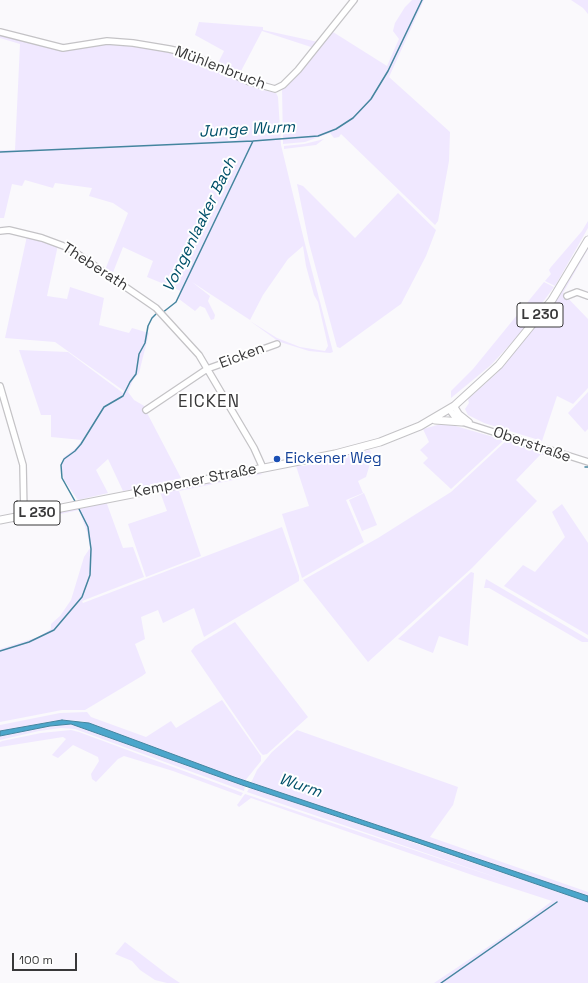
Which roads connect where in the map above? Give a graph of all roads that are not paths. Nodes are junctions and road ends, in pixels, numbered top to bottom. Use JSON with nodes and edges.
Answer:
{"nodes":[{"id":1,"x":354,"y":0,"type":"edge"},
{"id":2,"x":0,"y":32,"type":"edge"},
{"id":3,"x":0,"y":232,"type":"edge"},
{"id":4,"x":588,"y":240,"type":"edge"},
{"id":5,"x":567,"y":296,"type":"dead end"},
{"id":6,"x":588,"y":296,"type":"edge"},
{"id":7,"x":161,"y":313,"type":"joint"},
{"id":8,"x":277,"y":344,"type":"dead end"},
{"id":9,"x":207,"y":369,"type":"junction"},
{"id":10,"x":0,"y":386,"type":"edge"},
{"id":11,"x":452,"y":408,"type":"junction"},
{"id":12,"x":146,"y":410,"type":"dead end"},
{"id":13,"x":433,"y":420,"type":"junction"},
{"id":14,"x":462,"y":422,"type":"junction"},
{"id":15,"x":476,"y":425,"type":"junction"},
{"id":16,"x":588,"y":462,"type":"edge"},
{"id":17,"x":263,"y":468,"type":"junction"},
{"id":18,"x":24,"y":516,"type":"junction"},
{"id":19,"x":0,"y":520,"type":"edge"}],
"edges":[{"from":1,"to":2,"type":"street","name":"Mühlenbruch"},
{"from":3,"to":7,"type":"street","name":"Theberath"},
{"from":4,"to":11,"type":"main road","name":"Kempener Straße","number":"L 230"},
{"from":5,"to":6,"type":"street"},
{"from":7,"to":9,"type":"street","name":"Eicken"},
{"from":8,"to":9,"type":"street","name":"Eicken"},
{"from":9,"to":12,"type":"street","name":"Eicken"},
{"from":9,"to":17,"type":"street","name":"Eicken"},
{"from":10,"to":18,"type":"street"},
{"from":11,"to":13,"type":"main road","name":"Kempener Straße","number":"L 230"},
{"from":11,"to":14,"type":"street"},
{"from":11,"to":15,"type":"street"},
{"from":13,"to":14,"type":"main road"},
{"from":13,"to":17,"type":"main road","name":"Kempener Straße","number":"L 230"},
{"from":14,"to":15,"type":"street"},
{"from":15,"to":16,"type":"street","name":"Oberstraße"},
{"from":17,"to":18,"type":"main road","name":"Kempener Straße","number":"L 230"},
{"from":18,"to":19,"type":"main road","name":"Kempener Straße","number":"L 230"}]}
